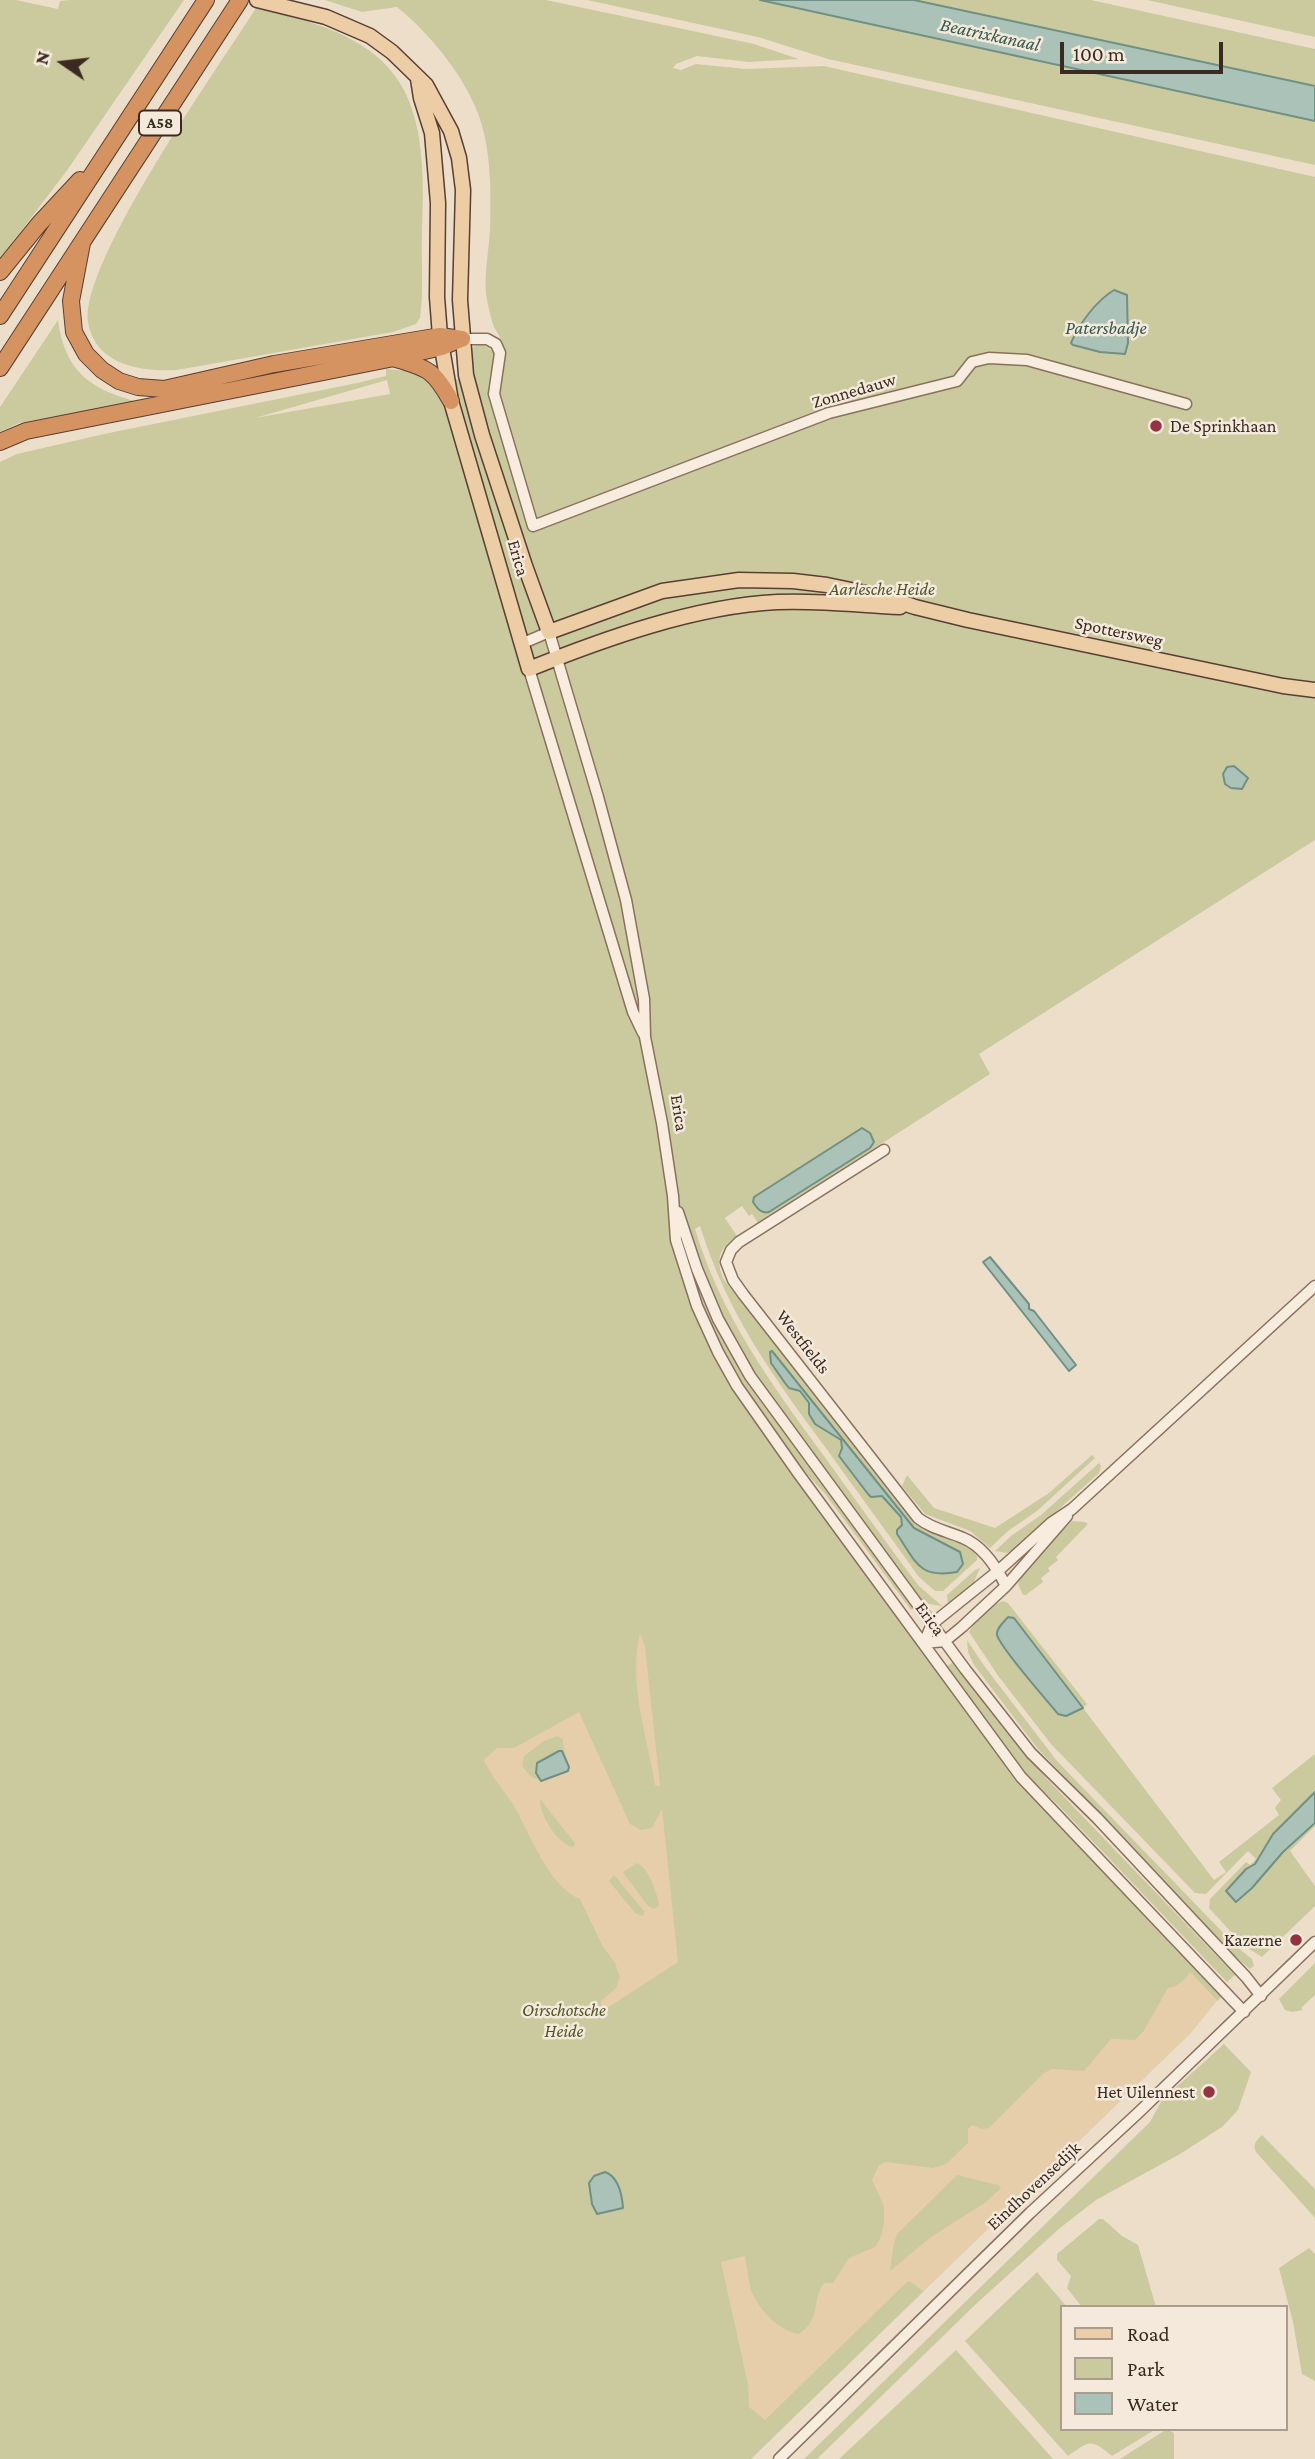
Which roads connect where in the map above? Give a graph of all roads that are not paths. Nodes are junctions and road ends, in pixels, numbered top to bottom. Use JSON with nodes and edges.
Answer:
{"nodes":[{"id":1,"x":206,"y":0,"type":"edge"},
{"id":2,"x":257,"y":0,"type":"edge"},
{"id":3,"x":239,"y":2,"type":"edge"},
{"id":4,"x":418,"y":79,"type":"junction"},
{"id":5,"x":110,"y":148,"type":"junction"},
{"id":6,"x":82,"y":243,"type":"junction"},
{"id":7,"x":0,"y":272,"type":"edge"},
{"id":8,"x":0,"y":316,"type":"edge"},
{"id":9,"x":462,"y":339,"type":"junction"},
{"id":10,"x":441,"y":342,"type":"junction"},
{"id":11,"x":394,"y":358,"type":"junction"},
{"id":12,"x":0,"y":368,"type":"edge"},
{"id":13,"x":451,"y":401,"type":"junction"},
{"id":14,"x":1186,"y":404,"type":"dead end"},
{"id":15,"x":0,"y":442,"type":"edge"},
{"id":16,"x":533,"y":526,"type":"joint"},
{"id":17,"x":915,"y":607,"type":"junction"},
{"id":18,"x":549,"y":632,"type":"junction"},
{"id":19,"x":521,"y":644,"type":"junction"},
{"id":20,"x":556,"y":658,"type":"junction"},
{"id":21,"x":529,"y":669,"type":"junction"},
{"id":22,"x":1315,"y":690,"type":"edge"},
{"id":23,"x":645,"y":1037,"type":"junction"},
{"id":24,"x":884,"y":1150,"type":"dead end"},
{"id":25,"x":673,"y":1196,"type":"junction"},
{"id":26,"x":1315,"y":1286,"type":"edge"},
{"id":27,"x":1072,"y":1509,"type":"junction"},
{"id":28,"x":998,"y":1570,"type":"junction"},
{"id":29,"x":1006,"y":1586,"type":"junction"},
{"id":30,"x":932,"y":1624,"type":"junction"},
{"id":31,"x":945,"y":1641,"type":"junction"},
{"id":32,"x":924,"y":1643,"type":"junction"},
{"id":33,"x":1315,"y":1942,"type":"edge"},
{"id":34,"x":1261,"y":1996,"type":"junction"},
{"id":35,"x":1244,"y":2012,"type":"junction"},
{"id":36,"x":779,"y":2459,"type":"edge"}],
"edges":[{"from":1,"to":5,"type":"highway","number":"A58"},
{"from":2,"to":4,"type":"main road","name":"Erica"},
{"from":3,"to":6,"type":"highway","number":"A58"},
{"from":4,"to":9,"type":"main road","name":"Erica"},
{"from":4,"to":10,"type":"main road","name":"Erica"},
{"from":5,"to":7,"type":"highway","number":"A58"},
{"from":5,"to":8,"type":"highway","number":"A58"},
{"from":6,"to":10,"type":"highway","number":"A58"},
{"from":6,"to":12,"type":"highway","number":"A58"},
{"from":9,"to":10,"type":"highway"},
{"from":9,"to":16,"type":"street","name":"Erica"},
{"from":9,"to":18,"type":"main road","name":"Erica"},
{"from":10,"to":11,"type":"highway"},
{"from":10,"to":13,"type":"main road","name":"Erica"},
{"from":11,"to":13,"type":"highway"},
{"from":11,"to":15,"type":"highway"},
{"from":13,"to":19,"type":"main road","name":"Erica"},
{"from":14,"to":16,"type":"street","name":"Zonnedauw"},
{"from":17,"to":18,"type":"main road","name":"Spottersweg"},
{"from":17,"to":20,"type":"main road","name":"Spottersweg"},
{"from":17,"to":22,"type":"main road","name":"Spottersweg"},
{"from":18,"to":19,"type":"street","name":"Spottersweg"},
{"from":18,"to":20,"type":"street","name":"Erica"},
{"from":19,"to":21,"type":"main road","name":"Erica"},
{"from":20,"to":21,"type":"main road","name":"Spottersweg"},
{"from":20,"to":23,"type":"street","name":"Erica"},
{"from":21,"to":23,"type":"street","name":"Erica"},
{"from":23,"to":25,"type":"street","name":"Erica"},
{"from":24,"to":28,"type":"street","name":"Westfields"},
{"from":25,"to":30,"type":"street","name":"Erica"},
{"from":25,"to":32,"type":"street","name":"Erica"},
{"from":26,"to":27,"type":"street"},
{"from":27,"to":28,"type":"street"},
{"from":27,"to":29,"type":"street"},
{"from":28,"to":29,"type":"street","name":"Westfields"},
{"from":28,"to":30,"type":"street"},
{"from":29,"to":31,"type":"street"},
{"from":30,"to":31,"type":"street","name":"Erica"},
{"from":30,"to":32,"type":"street"},
{"from":31,"to":32,"type":"street"},
{"from":31,"to":34,"type":"street","name":"Erica"},
{"from":32,"to":35,"type":"street","name":"Erica"},
{"from":33,"to":34,"type":"street","name":"Eindhovensedijk"},
{"from":34,"to":35,"type":"street","name":"Eindhovensedijk"},
{"from":35,"to":36,"type":"street","name":"Eindhovensedijk"}]}
